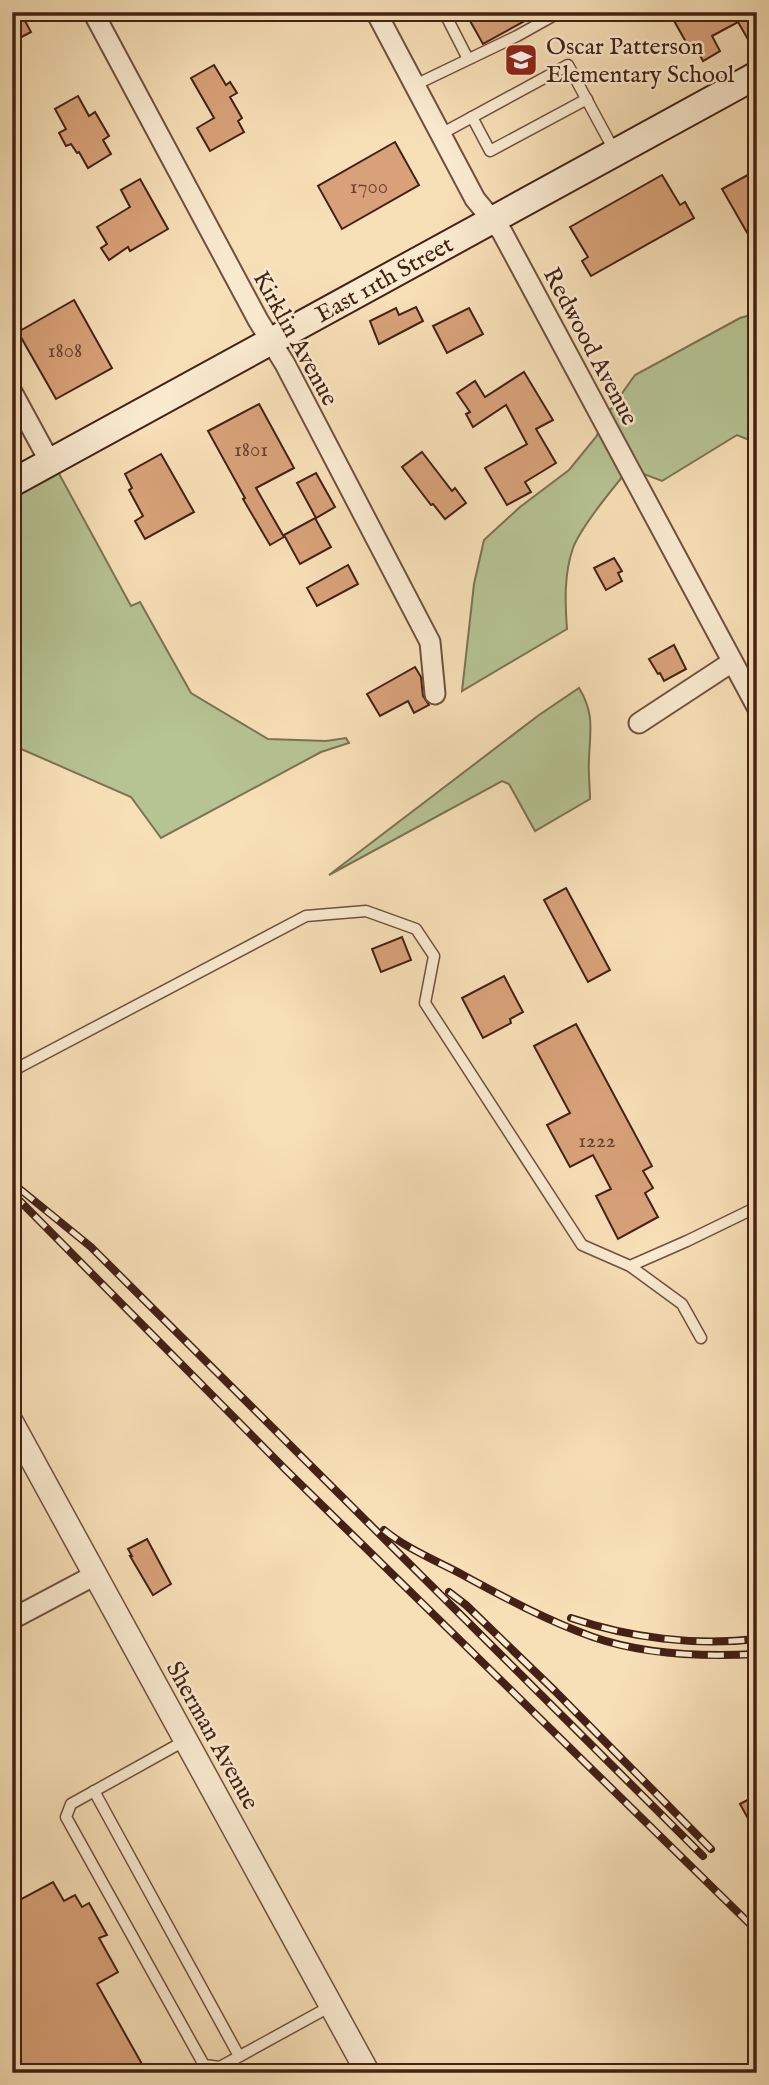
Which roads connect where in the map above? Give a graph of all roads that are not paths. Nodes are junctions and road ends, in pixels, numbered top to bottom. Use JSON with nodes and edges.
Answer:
{"nodes":[{"id":1,"x":93,"y":12,"type":"edge"},
{"id":2,"x":376,"y":12,"type":"edge"},
{"id":3,"x":444,"y":12,"type":"edge"},
{"id":4,"x":560,"y":12,"type":"edge"},
{"id":5,"x":468,"y":59,"type":"junction"},
{"id":6,"x":757,"y":75,"type":"edge"},
{"id":7,"x":415,"y":85,"type":"junction"},
{"id":8,"x":587,"y":99,"type":"junction"},
{"id":9,"x":472,"y":117,"type":"junction"},
{"id":10,"x":441,"y":134,"type":"junction"},
{"id":11,"x":615,"y":152,"type":"junction"},
{"id":12,"x":492,"y":220,"type":"junction"},
{"id":13,"x":271,"y":341,"type":"junction"},
{"id":14,"x":12,"y":391,"type":"edge"},
{"id":15,"x":50,"y":462,"type":"junction"},
{"id":16,"x":12,"y":483,"type":"edge"},
{"id":17,"x":732,"y":662,"type":"junction"},
{"id":18,"x":435,"y":694,"type":"dead end"},
{"id":19,"x":757,"y":707,"type":"edge"},
{"id":20,"x":639,"y":723,"type":"dead end"},
{"id":21,"x":12,"y":1071,"type":"edge"},
{"id":22,"x":757,"y":1207,"type":"edge"},
{"id":23,"x":630,"y":1266,"type":"junction"},
{"id":24,"x":701,"y":1338,"type":"dead end"},
{"id":25,"x":12,"y":1423,"type":"edge"},
{"id":26,"x":96,"y":1575,"type":"junction"},
{"id":27,"x":12,"y":1619,"type":"edge"},
{"id":28,"x":186,"y":1740,"type":"junction"},
{"id":29,"x":94,"y":1791,"type":"junction"},
{"id":30,"x":332,"y":2006,"type":"junction"},
{"id":31,"x":239,"y":2056,"type":"junction"},
{"id":32,"x":368,"y":2073,"type":"edge"}],
"edges":[{"from":1,"to":13,"type":"street","name":"Kirklin Avenue"},
{"from":2,"to":7,"type":"street","name":"Redwood Avenue"},
{"from":3,"to":5,"type":"lane"},
{"from":4,"to":5,"type":"lane"},
{"from":5,"to":7,"type":"lane"},
{"from":6,"to":11,"type":"main road","name":"East 11th Street"},
{"from":7,"to":10,"type":"street","name":"Redwood Avenue"},
{"from":8,"to":9,"type":"lane"},
{"from":8,"to":9,"type":"lane"},
{"from":8,"to":11,"type":"lane"},
{"from":9,"to":10,"type":"lane"},
{"from":10,"to":12,"type":"street","name":"Redwood Avenue"},
{"from":11,"to":12,"type":"main road","name":"East 11th Street"},
{"from":12,"to":13,"type":"main road","name":"East 11th Street"},
{"from":12,"to":17,"type":"street","name":"Redwood Avenue"},
{"from":13,"to":15,"type":"main road","name":"East 11th Street"},
{"from":13,"to":18,"type":"street","name":"Kirklin Avenue"},
{"from":14,"to":15,"type":"street"},
{"from":15,"to":16,"type":"main road","name":"East 11th Street"},
{"from":17,"to":19,"type":"street","name":"Redwood Avenue"},
{"from":17,"to":20,"type":"street"},
{"from":21,"to":23,"type":"lane"},
{"from":22,"to":23,"type":"lane"},
{"from":23,"to":24,"type":"lane"},
{"from":25,"to":26,"type":"street","name":"Sherman Avenue"},
{"from":26,"to":27,"type":"street"},
{"from":26,"to":28,"type":"street","name":"Sherman Avenue"},
{"from":28,"to":29,"type":"lane"},
{"from":28,"to":30,"type":"street","name":"Sherman Avenue"},
{"from":29,"to":31,"type":"lane"},
{"from":29,"to":31,"type":"lane"},
{"from":30,"to":31,"type":"lane"},
{"from":30,"to":32,"type":"street","name":"Sherman Avenue"}]}
